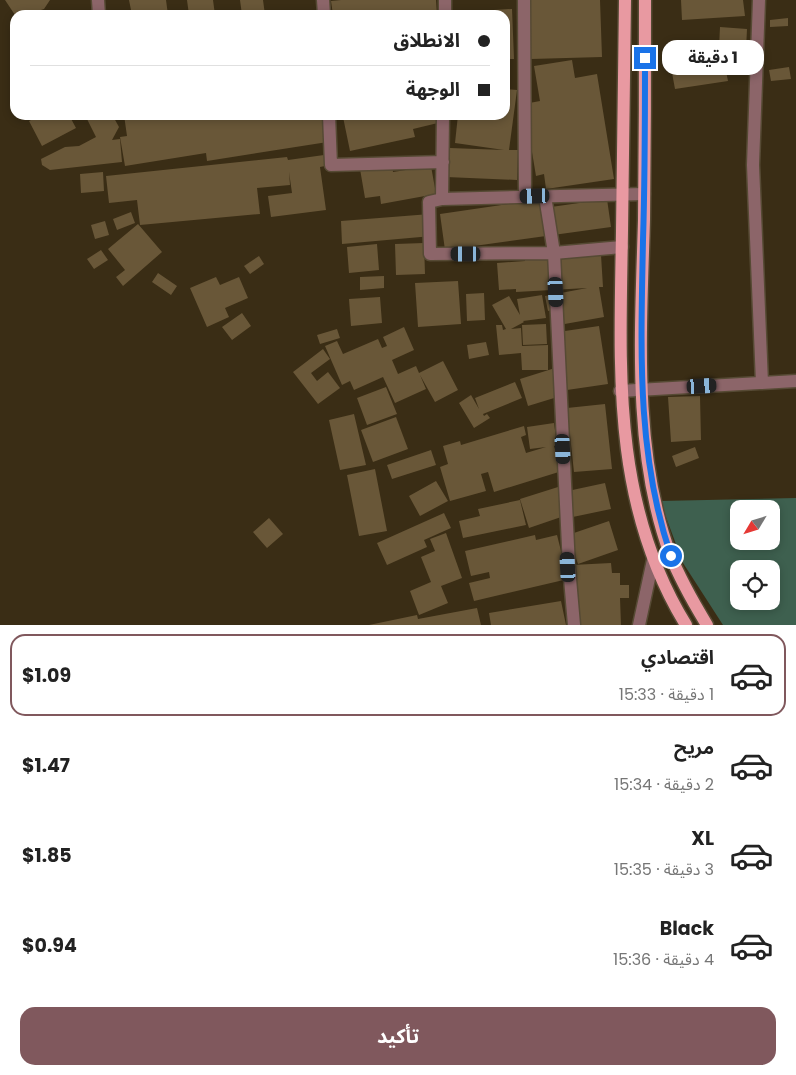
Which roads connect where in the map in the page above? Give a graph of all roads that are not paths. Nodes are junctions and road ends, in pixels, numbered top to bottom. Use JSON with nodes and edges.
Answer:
{"nodes":[{"id":1,"x":524,"y":0,"type":"edge"},
{"id":2,"x":625,"y":0,"type":"edge"},
{"id":3,"x":645,"y":0,"type":"edge"},
{"id":4,"x":759,"y":0,"type":"edge"},
{"id":5,"x":329,"y":120,"type":"edge"},
{"id":6,"x":443,"y":120,"type":"edge"},
{"id":7,"x":443,"y":162,"type":"junction"},
{"id":8,"x":623,"y":193,"type":"junction"},
{"id":9,"x":644,"y":194,"type":"junction"},
{"id":10,"x":525,"y":196,"type":"junction"},
{"id":11,"x":545,"y":196,"type":"junction"},
{"id":12,"x":442,"y":199,"type":"junction"},
{"id":13,"x":622,"y":247,"type":"junction"},
{"id":14,"x":554,"y":253,"type":"junction"},
{"id":15,"x":796,"y":381,"type":"edge"},
{"id":16,"x":762,"y":383,"type":"junction"},
{"id":17,"x":642,"y":390,"type":"junction"},
{"id":18,"x":620,"y":391,"type":"junction"},
{"id":19,"x":653,"y":560,"type":"junction"},
{"id":20,"x":574,"y":625,"type":"edge"},
{"id":21,"x":638,"y":625,"type":"edge"},
{"id":22,"x":686,"y":625,"type":"edge"},
{"id":23,"x":707,"y":625,"type":"edge"}],
"edges":[{"from":1,"to":10,"type":"street"},
{"from":2,"to":8,"type":"main road"},
{"from":3,"to":9,"type":"main road"},
{"from":4,"to":16,"type":"street"},
{"from":5,"to":7,"type":"street"},
{"from":6,"to":7,"type":"street"},
{"from":7,"to":12,"type":"street"},
{"from":8,"to":9,"type":"street"},
{"from":8,"to":11,"type":"street"},
{"from":8,"to":13,"type":"main road"},
{"from":9,"to":17,"type":"main road"},
{"from":10,"to":11,"type":"street"},
{"from":10,"to":12,"type":"street"},
{"from":11,"to":14,"type":"street"},
{"from":12,"to":14,"type":"street"},
{"from":13,"to":14,"type":"street"},
{"from":13,"to":18,"type":"main road"},
{"from":14,"to":20,"type":"street"},
{"from":15,"to":16,"type":"street"},
{"from":16,"to":17,"type":"street"},
{"from":17,"to":18,"type":"street"},
{"from":17,"to":23,"type":"main road"},
{"from":18,"to":19,"type":"main road"},
{"from":19,"to":21,"type":"street"},
{"from":19,"to":22,"type":"main road"}]}
